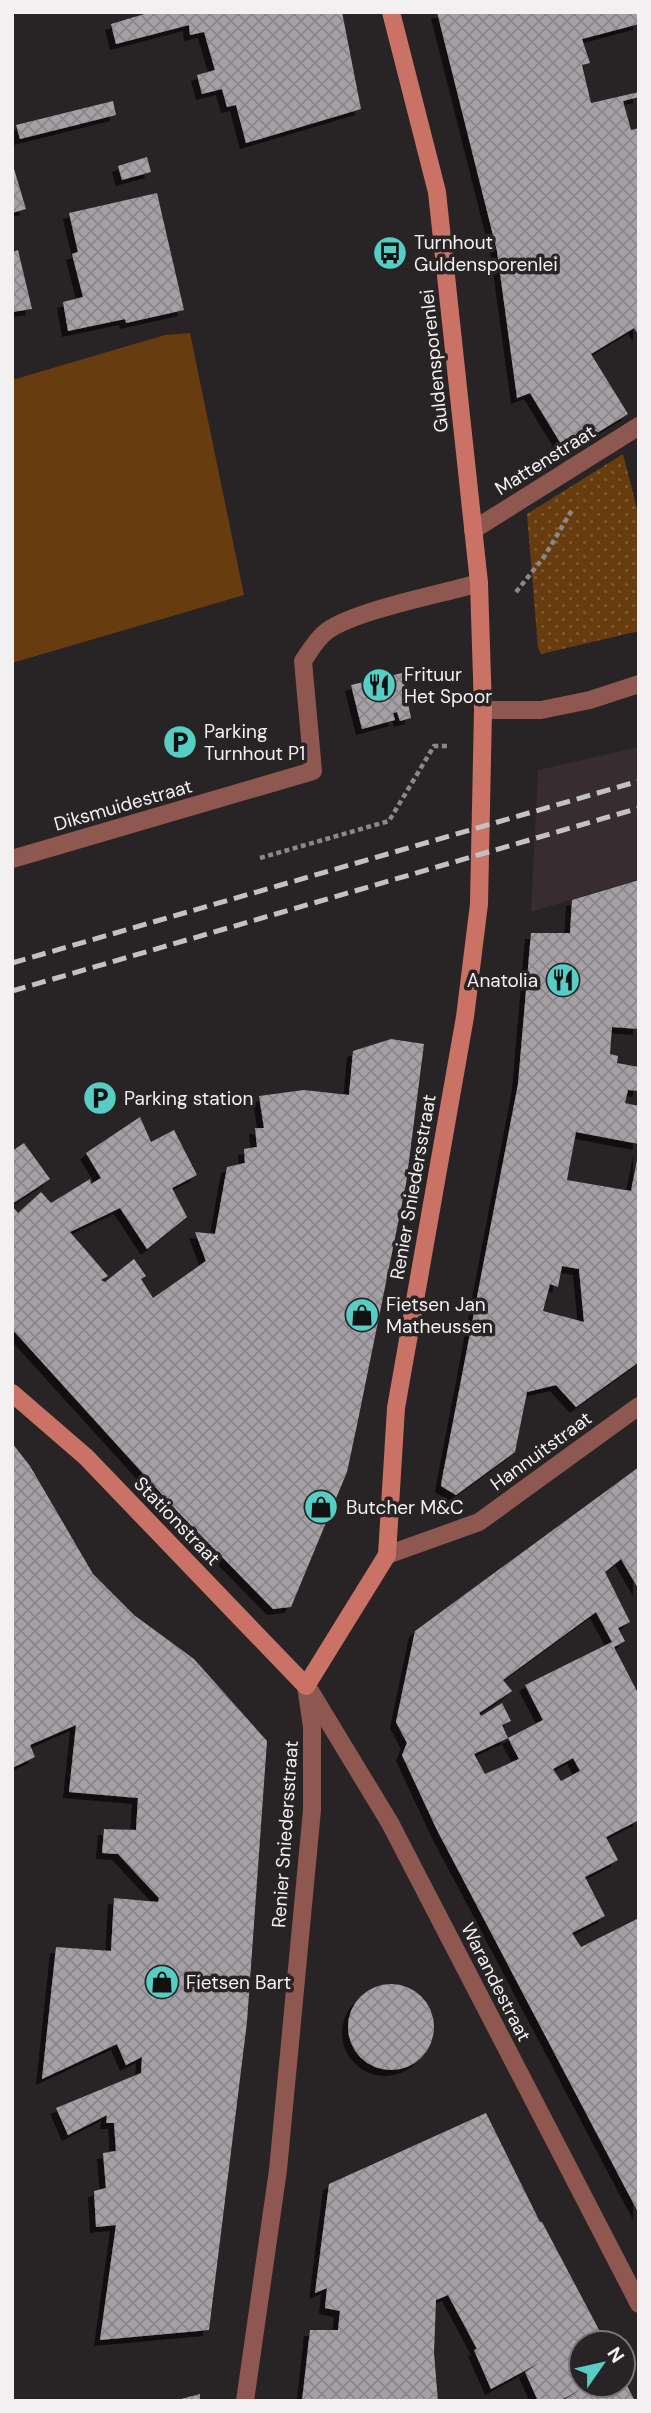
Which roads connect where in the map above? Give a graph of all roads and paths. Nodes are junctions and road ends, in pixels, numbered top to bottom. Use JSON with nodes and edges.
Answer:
{"nodes":[{"id":1,"x":391,"y":12,"type":"edge"},
{"id":2,"x":639,"y":426,"type":"edge"},
{"id":3,"x":576,"y":504,"type":"dead end"},
{"id":4,"x":473,"y":530,"type":"junction"},
{"id":5,"x":479,"y":583,"type":"junction"},
{"id":6,"x":516,"y":592,"type":"dead end"},
{"id":7,"x":639,"y":684,"type":"edge"},
{"id":8,"x":483,"y":710,"type":"junction"},
{"id":9,"x":482,"y":746,"type":"junction"},
{"id":10,"x":260,"y":858,"type":"dead end"},
{"id":11,"x":12,"y":859,"type":"edge"},
{"id":12,"x":12,"y":1393,"type":"edge"},
{"id":13,"x":639,"y":1406,"type":"edge"},
{"id":14,"x":387,"y":1555,"type":"junction"},
{"id":15,"x":306,"y":1686,"type":"junction"},
{"id":16,"x":639,"y":2304,"type":"edge"},
{"id":17,"x":245,"y":2401,"type":"edge"}],
"edges":[{"from":1,"to":4,"type":"street","name":"Guldensporenlei"},
{"from":2,"to":4,"type":"street","name":"Mattenstraat"},
{"from":3,"to":6,"type":"path"},
{"from":4,"to":5,"type":"street","name":"Guldensporenlei"},
{"from":5,"to":8,"type":"street","name":"Guldensporenlei"},
{"from":5,"to":11,"type":"street","name":"Diksmuidestraat"},
{"from":7,"to":8,"type":"street"},
{"from":8,"to":9,"type":"street","name":"Renier Sniedersstraat"},
{"from":9,"to":10,"type":"path"},
{"from":9,"to":14,"type":"street","name":"Renier Sniedersstraat"},
{"from":12,"to":15,"type":"street","name":"Stationstraat"},
{"from":13,"to":14,"type":"street","name":"Hannuitstraat"},
{"from":14,"to":15,"type":"street","name":"Renier Sniedersstraat"},
{"from":15,"to":16,"type":"street","name":"Warandestraat"},
{"from":15,"to":17,"type":"street","name":"Renier Sniedersstraat"}]}
